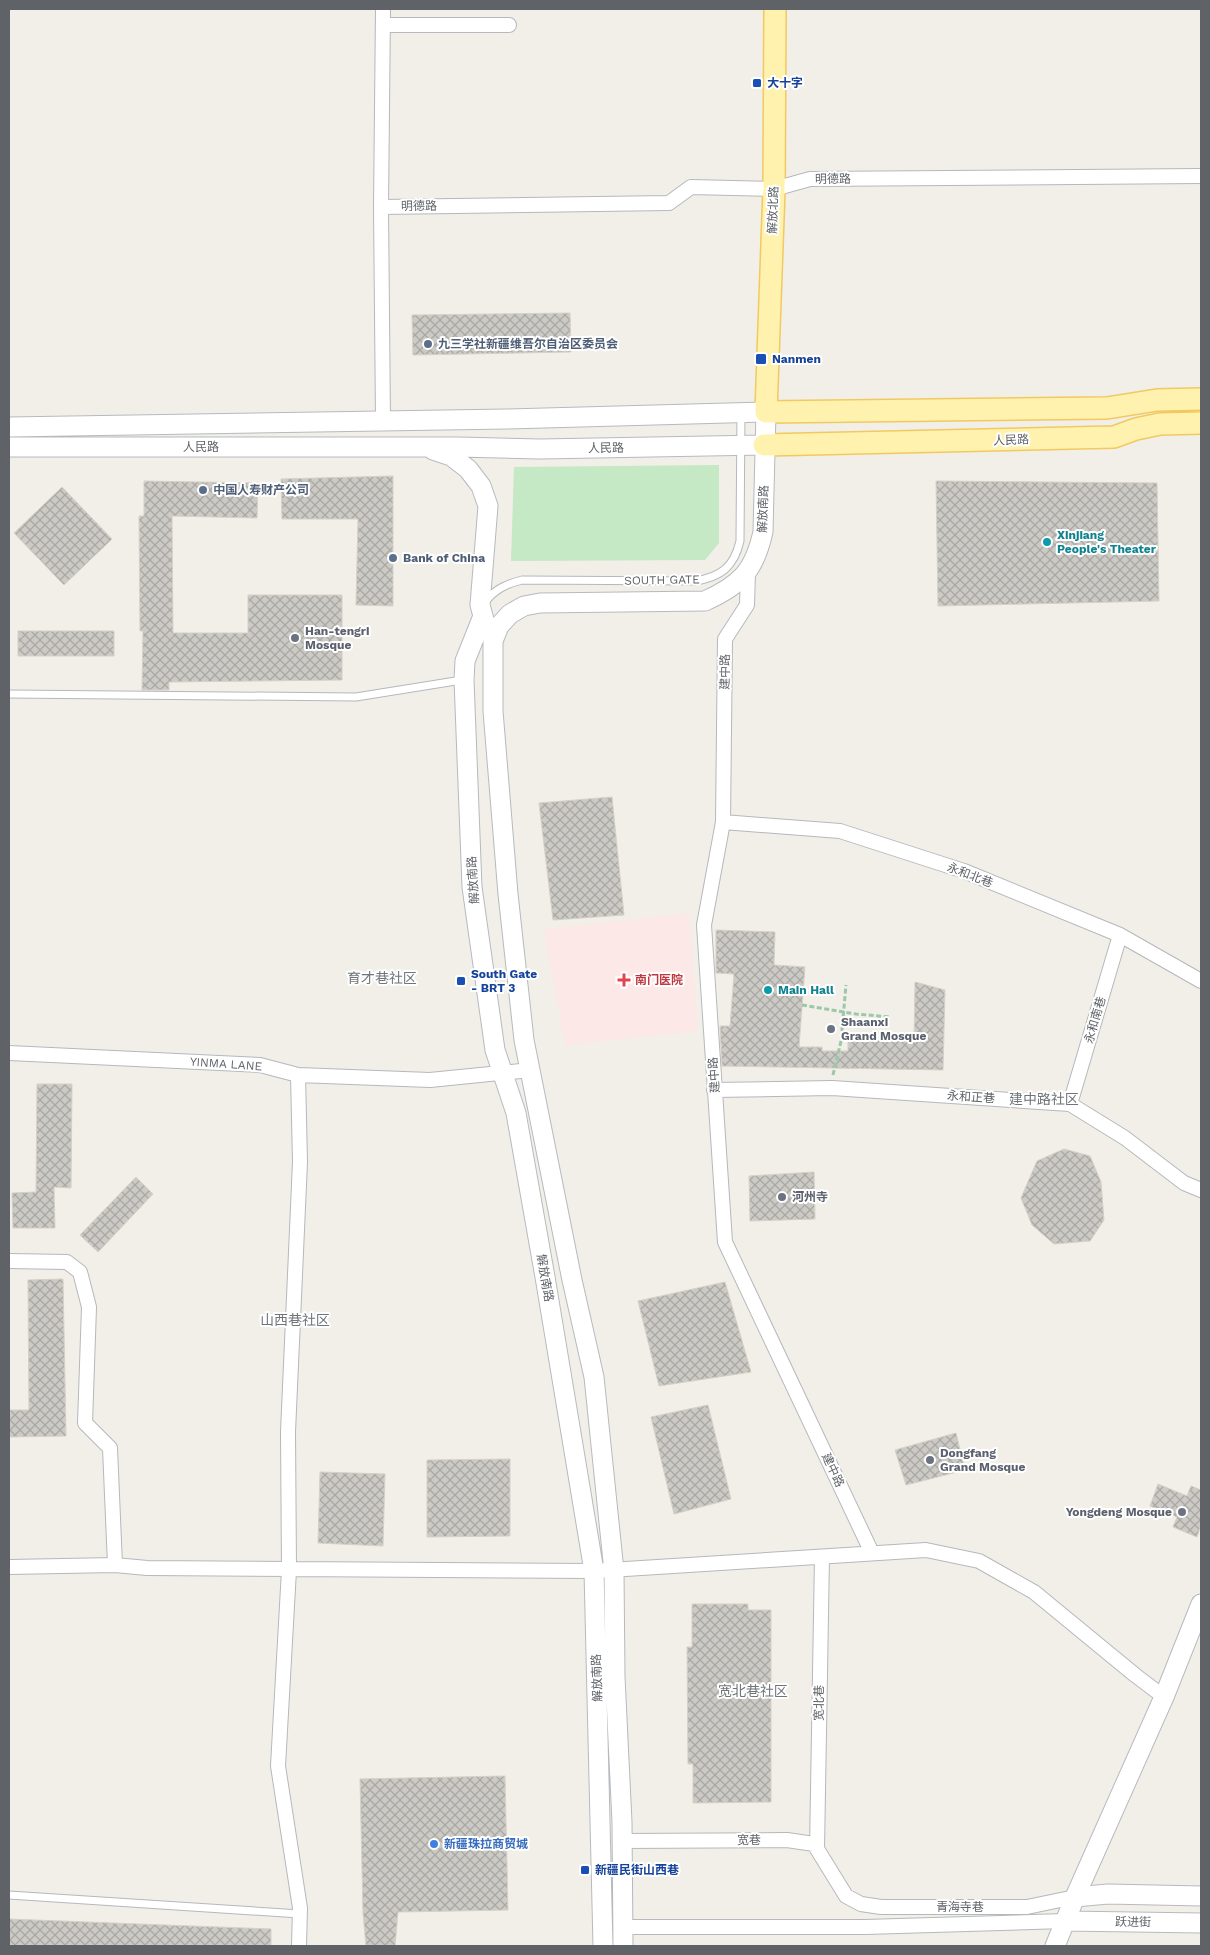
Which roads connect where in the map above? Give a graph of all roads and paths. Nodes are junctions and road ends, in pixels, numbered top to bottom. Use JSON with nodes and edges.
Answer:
{"nodes":[{"id":1,"x":383,"y":9,"type":"edge"},
{"id":2,"x":775,"y":9,"type":"edge"},
{"id":3,"x":383,"y":25,"type":"junction"},
{"id":4,"x":509,"y":25,"type":"dead end"},
{"id":5,"x":1201,"y":176,"type":"edge"},
{"id":6,"x":774,"y":188,"type":"junction"},
{"id":7,"x":380,"y":207,"type":"junction"},
{"id":8,"x":1201,"y":399,"type":"edge"},
{"id":9,"x":740,"y":412,"type":"junction"},
{"id":10,"x":766,"y":412,"type":"junction"},
{"id":11,"x":383,"y":421,"type":"junction"},
{"id":12,"x":1201,"y":423,"type":"edge"},
{"id":13,"x":9,"y":426,"type":"edge"},
{"id":14,"x":764,"y":445,"type":"junction"},
{"id":15,"x":740,"y":446,"type":"junction"},
{"id":16,"x":9,"y":447,"type":"edge"},
{"id":17,"x":409,"y":447,"type":"junction"},
{"id":18,"x":748,"y":572,"type":"junction"},
{"id":19,"x":540,"y":603,"type":"junction"},
{"id":20,"x":483,"y":616,"type":"junction"},
{"id":21,"x":493,"y":657,"type":"junction"},
{"id":22,"x":464,"y":680,"type":"junction"},
{"id":23,"x":9,"y":694,"type":"edge"},
{"id":24,"x":723,"y":822,"type":"junction"},
{"id":25,"x":1120,"y":935,"type":"junction"},
{"id":26,"x":1201,"y":981,"type":"edge"},
{"id":27,"x":846,"y":985,"type":"dead end"},
{"id":28,"x":802,"y":1005,"type":"dead end"},
{"id":29,"x":844,"y":1011,"type":"junction"},
{"id":30,"x":891,"y":1018,"type":"dead end"},
{"id":31,"x":9,"y":1053,"type":"edge"},
{"id":32,"x":834,"y":1068,"type":"dead end"},
{"id":33,"x":531,"y":1070,"type":"junction"},
{"id":34,"x":503,"y":1073,"type":"junction"},
{"id":35,"x":298,"y":1075,"type":"junction"},
{"id":36,"x":714,"y":1090,"type":"junction"},
{"id":37,"x":1070,"y":1104,"type":"junction"},
{"id":38,"x":1201,"y":1190,"type":"edge"},
{"id":39,"x":9,"y":1260,"type":"edge"},
{"id":40,"x":872,"y":1553,"type":"junction"},
{"id":41,"x":822,"y":1557,"type":"junction"},
{"id":42,"x":115,"y":1566,"type":"junction"},
{"id":43,"x":9,"y":1567,"type":"edge"},
{"id":44,"x":289,"y":1570,"type":"junction"},
{"id":45,"x":594,"y":1571,"type":"junction"},
{"id":46,"x":614,"y":1571,"type":"junction"},
{"id":47,"x":1201,"y":1604,"type":"edge"},
{"id":48,"x":1164,"y":1697,"type":"junction"},
{"id":49,"x":622,"y":1841,"type":"junction"},
{"id":50,"x":817,"y":1849,"type":"junction"},
{"id":51,"x":9,"y":1895,"type":"edge"},
{"id":52,"x":1201,"y":1896,"type":"edge"},
{"id":53,"x":1075,"y":1897,"type":"junction"},
{"id":54,"x":300,"y":1914,"type":"junction"},
{"id":55,"x":1065,"y":1921,"type":"junction"},
{"id":56,"x":1201,"y":1924,"type":"edge"},
{"id":57,"x":623,"y":1927,"type":"junction"},
{"id":58,"x":299,"y":1946,"type":"edge"},
{"id":59,"x":603,"y":1946,"type":"edge"},
{"id":60,"x":623,"y":1946,"type":"edge"},
{"id":61,"x":1055,"y":1946,"type":"edge"}],
"edges":[{"from":1,"to":3,"type":"street"},
{"from":2,"to":6,"type":"main road","name":"解放北路"},
{"from":3,"to":4,"type":"street"},
{"from":3,"to":7,"type":"street"},
{"from":5,"to":6,"type":"street","name":"明德路"},
{"from":6,"to":7,"type":"street","name":"明德路"},
{"from":6,"to":10,"type":"main road","name":"解放北路"},
{"from":7,"to":11,"type":"street"},
{"from":8,"to":10,"type":"main road","name":"人民路"},
{"from":9,"to":10,"type":"main road","name":"人民路"},
{"from":9,"to":11,"type":"main road","name":"人民路"},
{"from":9,"to":15,"type":"lane","name":"SOUTH GATE"},
{"from":10,"to":14,"type":"main road","name":"解放南路"},
{"from":11,"to":13,"type":"main road","name":"人民路"},
{"from":12,"to":14,"type":"main road","name":"人民路"},
{"from":14,"to":15,"type":"main road","name":"人民路"},
{"from":14,"to":18,"type":"main road","name":"解放南路"},
{"from":15,"to":17,"type":"main road","name":"人民路"},
{"from":15,"to":20,"type":"lane","name":"SOUTH GATE"},
{"from":16,"to":17,"type":"main road","name":"人民路"},
{"from":17,"to":20,"type":"main road","name":"解放南路"},
{"from":18,"to":19,"type":"main road","name":"解放南路"},
{"from":18,"to":24,"type":"street","name":"建中路"},
{"from":19,"to":20,"type":"main road"},
{"from":19,"to":21,"type":"main road","name":"解放南路"},
{"from":20,"to":21,"type":"main road","name":"解放南路"},
{"from":20,"to":22,"type":"main road","name":"解放南路"},
{"from":21,"to":33,"type":"main road","name":"解放南路"},
{"from":22,"to":23,"type":"lane"},
{"from":22,"to":34,"type":"main road","name":"解放南路"},
{"from":24,"to":25,"type":"street","name":"永和北巷"},
{"from":24,"to":36,"type":"street","name":"建中路"},
{"from":25,"to":26,"type":"street","name":"永和北巷"},
{"from":25,"to":37,"type":"street","name":"永和南巷"},
{"from":27,"to":29,"type":"path"},
{"from":28,"to":29,"type":"path"},
{"from":29,"to":30,"type":"path"},
{"from":29,"to":32,"type":"path"},
{"from":31,"to":35,"type":"street","name":"YINMA LANE"},
{"from":33,"to":34,"type":"street","name":"YINMA LANE"},
{"from":33,"to":46,"type":"main road","name":"解放南路"},
{"from":34,"to":35,"type":"street","name":"YINMA LANE"},
{"from":34,"to":45,"type":"main road","name":"解放南路"},
{"from":35,"to":44,"type":"street"},
{"from":36,"to":37,"type":"street","name":"永和正巷"},
{"from":36,"to":40,"type":"street","name":"建中路"},
{"from":37,"to":38,"type":"street","name":"永和正巷"},
{"from":39,"to":42,"type":"street"},
{"from":40,"to":41,"type":"street"},
{"from":40,"to":48,"type":"street"},
{"from":41,"to":46,"type":"street"},
{"from":41,"to":50,"type":"street","name":"宽北巷"},
{"from":42,"to":43,"type":"street"},
{"from":42,"to":44,"type":"street"},
{"from":44,"to":45,"type":"street"},
{"from":44,"to":54,"type":"street"},
{"from":45,"to":46,"type":"street"},
{"from":45,"to":59,"type":"main road","name":"解放南路"},
{"from":46,"to":49,"type":"main road","name":"解放南路"},
{"from":47,"to":48,"type":"main road"},
{"from":48,"to":53,"type":"main road"},
{"from":49,"to":50,"type":"street","name":"宽巷"},
{"from":49,"to":57,"type":"main road","name":"解放南路"},
{"from":50,"to":53,"type":"street","name":"青海寺巷"},
{"from":51,"to":54,"type":"lane"},
{"from":52,"to":53,"type":"main road"},
{"from":53,"to":55,"type":"main road"},
{"from":54,"to":58,"type":"street"},
{"from":55,"to":56,"type":"main road","name":"跃进街"},
{"from":55,"to":57,"type":"street","name":"青海寺巷"},
{"from":55,"to":61,"type":"main road"},
{"from":57,"to":60,"type":"main road","name":"解放南路"}]}
